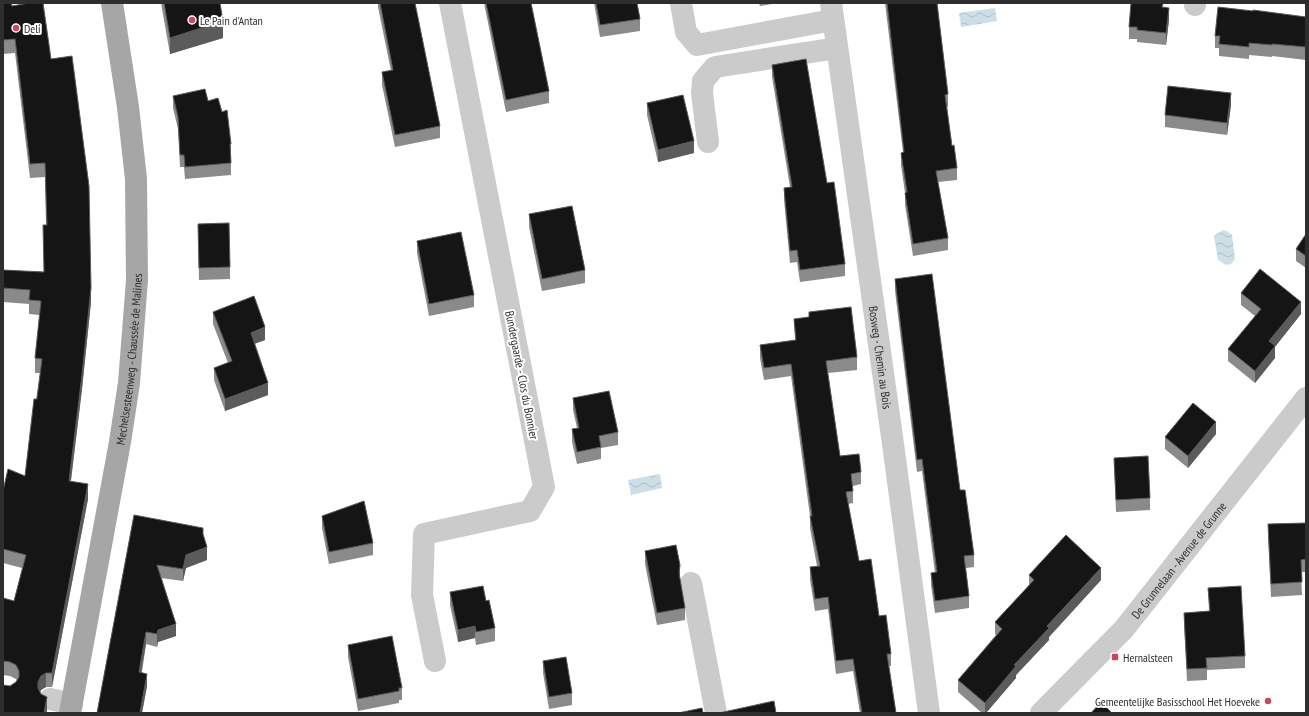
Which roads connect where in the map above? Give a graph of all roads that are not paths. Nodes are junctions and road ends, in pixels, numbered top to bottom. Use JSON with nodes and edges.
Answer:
{"nodes":[{"id":1,"x":112,"y":3,"type":"edge"},
{"id":2,"x":450,"y":3,"type":"edge"},
{"id":3,"x":682,"y":3,"type":"edge"},
{"id":4,"x":832,"y":12,"type":"edge"},
{"id":5,"x":837,"y":48,"type":"junction"},
{"id":6,"x":708,"y":142,"type":"dead end"},
{"id":7,"x":1306,"y":398,"type":"edge"},
{"id":8,"x":691,"y":583,"type":"dead end"},
{"id":9,"x":435,"y":660,"type":"dead end"},
{"id":10,"x":50,"y":699,"type":"dead end"},
{"id":11,"x":71,"y":708,"type":"edge"},
{"id":12,"x":716,"y":713,"type":"edge"},
{"id":13,"x":929,"y":713,"type":"edge"},
{"id":14,"x":1041,"y":713,"type":"edge"}],
"edges":[{"from":1,"to":11,"type":"main road","name":"Mechelsesteenweg - Chaussée de Malines"},
{"from":2,"to":9,"type":"street","name":"Bundergaarde - Clos du Bonnier"},
{"from":3,"to":4,"type":"street"},
{"from":4,"to":5,"type":"street","name":"Bosweg - Chemin au Bois"},
{"from":5,"to":6,"type":"street"},
{"from":5,"to":13,"type":"street","name":"Bosweg - Chemin au Bois"},
{"from":7,"to":14,"type":"street","name":"De Grunnelaan - Avenue de Grunne"},
{"from":8,"to":12,"type":"street"},
{"from":10,"to":11,"type":"street"}]}
